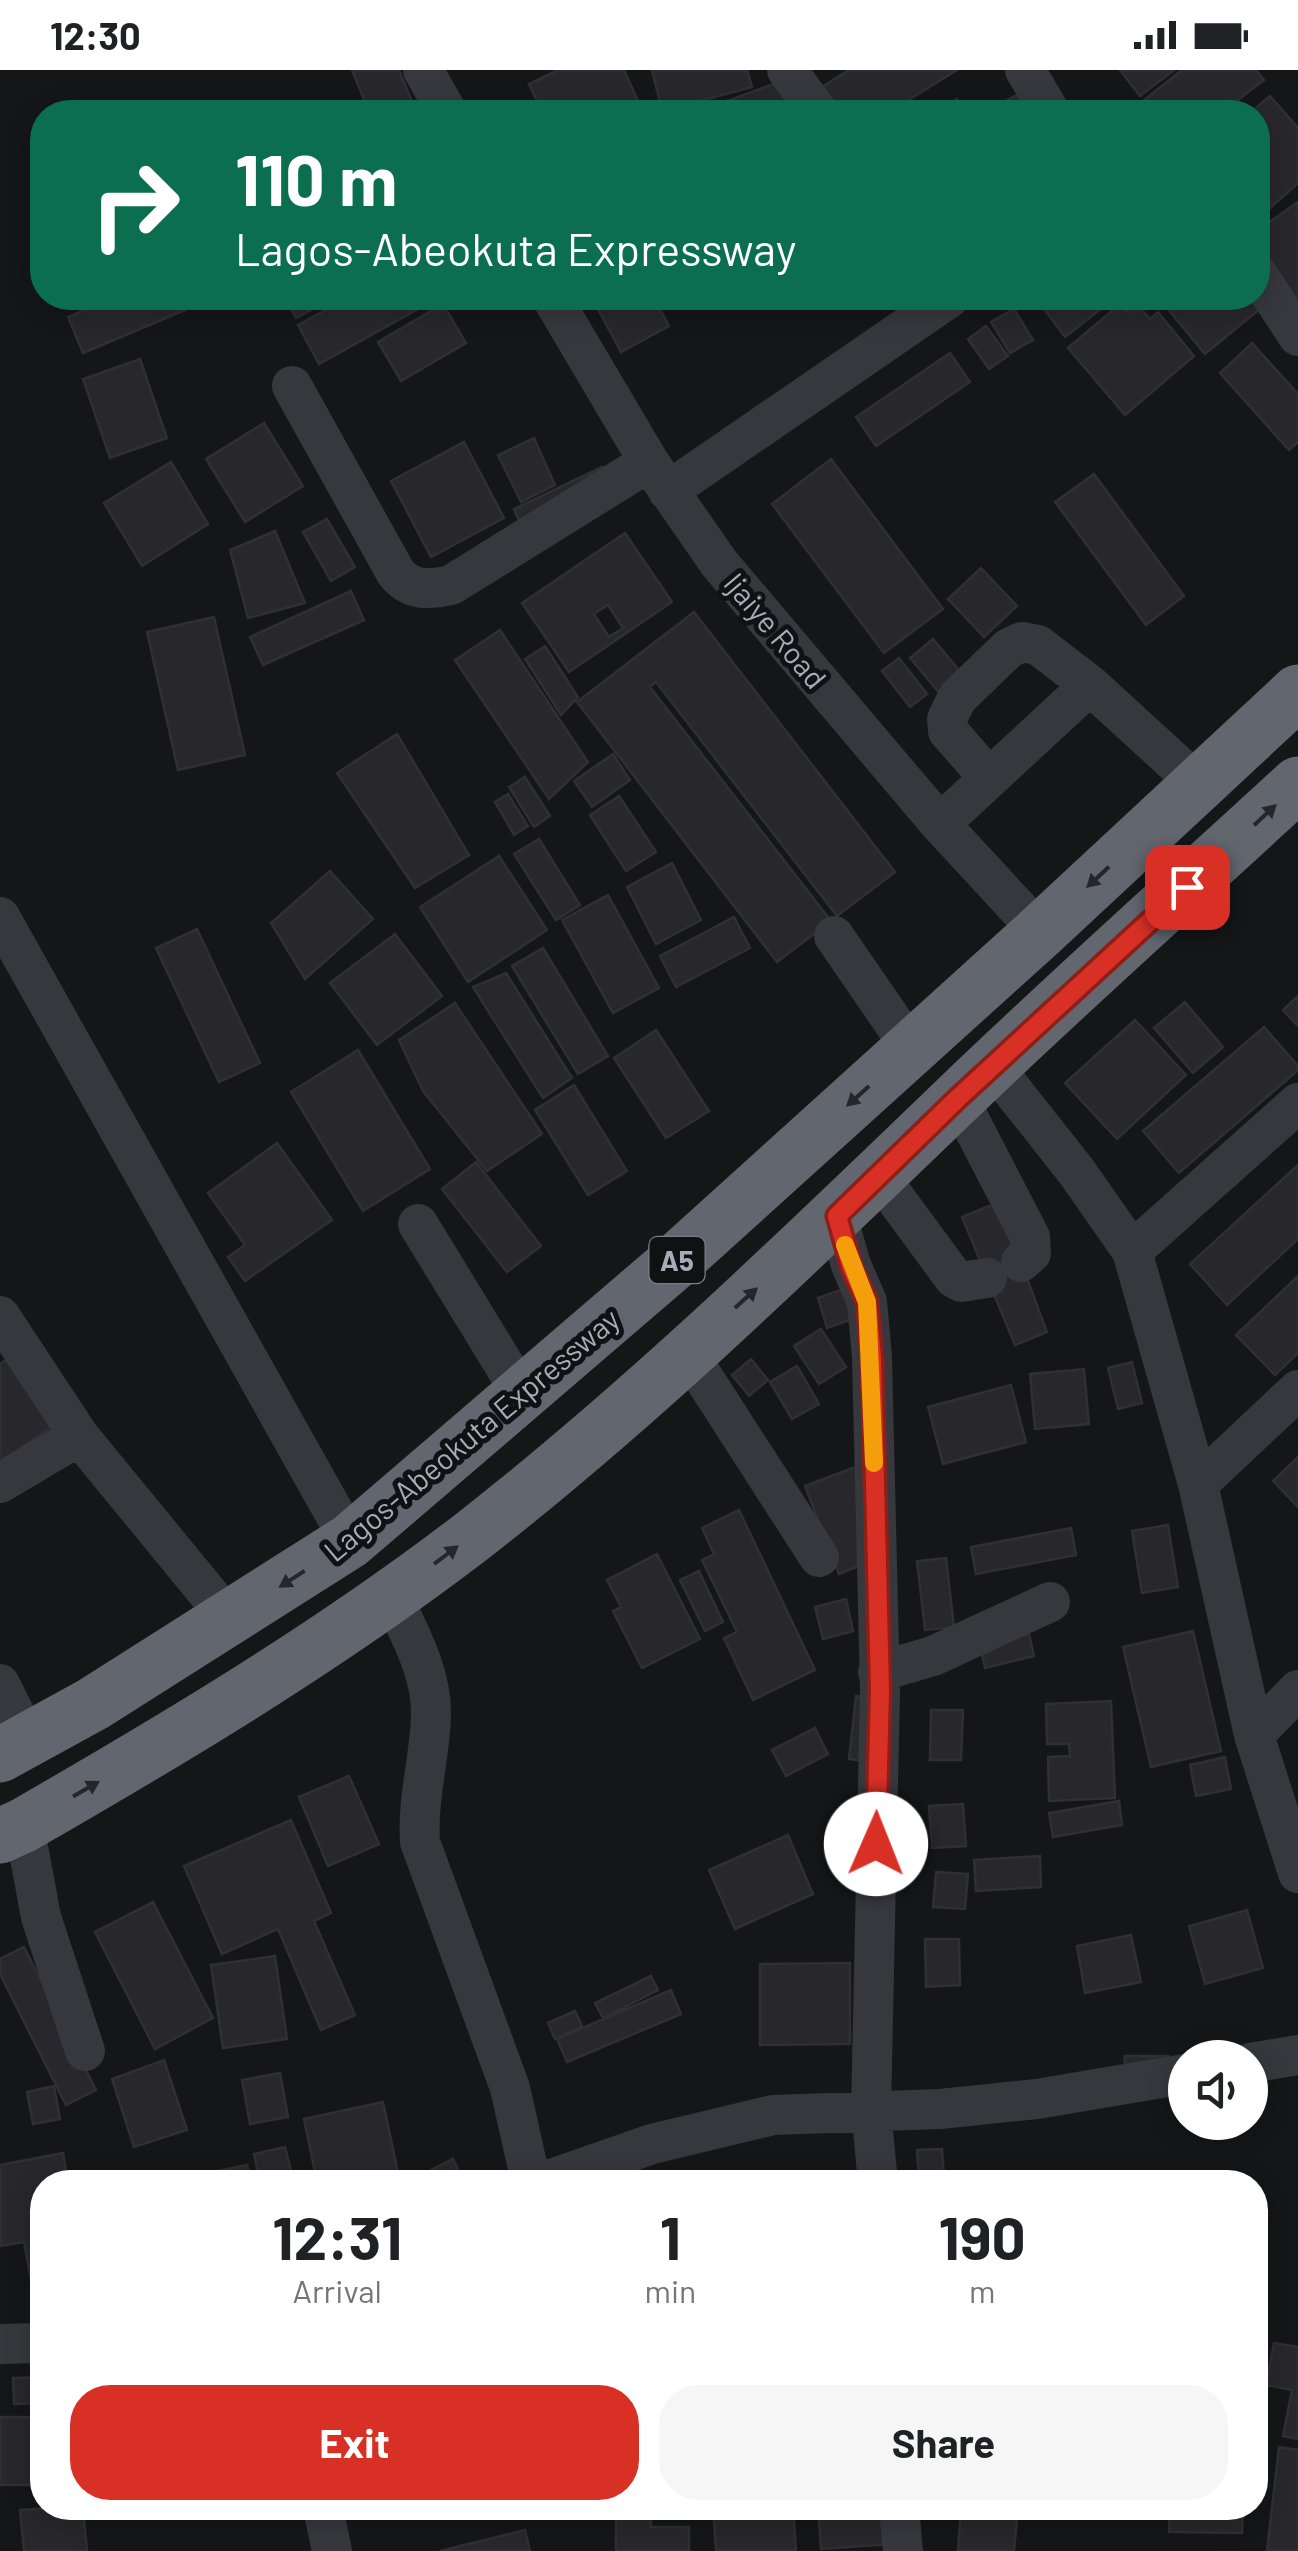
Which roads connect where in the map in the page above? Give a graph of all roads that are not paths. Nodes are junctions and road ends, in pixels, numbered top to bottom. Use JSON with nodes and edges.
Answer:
{"nodes":[{"id":1,"x":423,"y":70,"type":"edge"},
{"id":2,"x":787,"y":70,"type":"edge"},
{"id":3,"x":1025,"y":70,"type":"edge"},
{"id":4,"x":440,"y":100,"type":"edge"},
{"id":5,"x":809,"y":100,"type":"edge"},
{"id":6,"x":1043,"y":100,"type":"edge"},
{"id":7,"x":1270,"y":293,"type":"edge"},
{"id":8,"x":559,"y":310,"type":"edge"},
{"id":9,"x":930,"y":310,"type":"edge"},
{"id":10,"x":1298,"y":336,"type":"edge"},
{"id":11,"x":292,"y":386,"type":"dead end"},
{"id":12,"x":659,"y":477,"type":"junction"},
{"id":13,"x":1090,"y":684,"type":"junction"},
{"id":14,"x":1298,"y":692,"type":"edge"},
{"id":15,"x":990,"y":778,"type":"junction"},
{"id":16,"x":1197,"y":783,"type":"junction"},
{"id":17,"x":1298,"y":784,"type":"edge"},
{"id":18,"x":940,"y":824,"type":"junction"},
{"id":19,"x":0,"y":917,"type":"edge"},
{"id":20,"x":1040,"y":932,"type":"junction"},
{"id":21,"x":834,"y":936,"type":"dead end"},
{"id":22,"x":911,"y":1048,"type":"junction"},
{"id":23,"x":976,"y":1082,"type":"junction"},
{"id":24,"x":1298,"y":1102,"type":"edge"},
{"id":25,"x":879,"y":1176,"type":"junction"},
{"id":26,"x":837,"y":1216,"type":"junction"},
{"id":27,"x":418,"y":1224,"type":"dead end"},
{"id":28,"x":1132,"y":1251,"type":"junction"},
{"id":29,"x":0,"y":1316,"type":"edge"},
{"id":30,"x":687,"y":1352,"type":"junction"},
{"id":31,"x":1298,"y":1390,"type":"edge"},
{"id":32,"x":522,"y":1394,"type":"junction"},
{"id":33,"x":79,"y":1436,"type":"junction"},
{"id":34,"x":0,"y":1483,"type":"edge"},
{"id":35,"x":1198,"y":1484,"type":"junction"},
{"id":36,"x":350,"y":1542,"type":"junction"},
{"id":37,"x":819,"y":1558,"type":"dead end"},
{"id":38,"x":392,"y":1596,"type":"junction"},
{"id":39,"x":1050,"y":1602,"type":"dead end"},
{"id":40,"x":230,"y":1620,"type":"junction"},
{"id":41,"x":878,"y":1672,"type":"junction"},
{"id":42,"x":0,"y":1684,"type":"edge"},
{"id":43,"x":1298,"y":1690,"type":"edge"},
{"id":44,"x":1254,"y":1735,"type":"junction"},
{"id":45,"x":14,"y":1747,"type":"edge"},
{"id":46,"x":12,"y":1830,"type":"edge"},
{"id":47,"x":1296,"y":1861,"type":"edge"},
{"id":48,"x":84,"y":2051,"type":"dead end"},
{"id":49,"x":1298,"y":2055,"type":"edge"},
{"id":50,"x":1268,"y":2060,"type":"edge"},
{"id":51,"x":1168,"y":2077,"type":"edge"},
{"id":52,"x":871,"y":2111,"type":"junction"},
{"id":53,"x":531,"y":2170,"type":"edge"},
{"id":54,"x":575,"y":2170,"type":"edge"},
{"id":55,"x":877,"y":2170,"type":"edge"},
{"id":56,"x":30,"y":2343,"type":"edge"},
{"id":57,"x":0,"y":2344,"type":"edge"},
{"id":58,"x":326,"y":2520,"type":"edge"},
{"id":59,"x":900,"y":2520,"type":"edge"},
{"id":60,"x":332,"y":2551,"type":"edge"},
{"id":61,"x":903,"y":2551,"type":"edge"}],
"edges":[{"from":1,"to":4,"type":"street"},
{"from":2,"to":5,"type":"street"},
{"from":3,"to":6,"type":"street"},
{"from":7,"to":10,"type":"street"},
{"from":8,"to":12,"type":"street","name":"Ijaiye Road"},
{"from":9,"to":12,"type":"street"},
{"from":11,"to":12,"type":"street"},
{"from":12,"to":18,"type":"street","name":"Ijaiye Road"},
{"from":13,"to":15,"type":"street"},
{"from":13,"to":15,"type":"street"},
{"from":13,"to":16,"type":"street"},
{"from":14,"to":16,"type":"highway","name":"Lagos-Abeokuta Expressway","number":"A5"},
{"from":15,"to":18,"type":"street"},
{"from":16,"to":20,"type":"highway","name":"Lagos-Abeokuta Expressway","number":"A5","one_way":true},
{"from":23,"to":17,"type":"highway","number":"A5","one_way":true},
{"from":18,"to":20,"type":"street","name":"Ijaiye Road"},
{"from":19,"to":36,"type":"street"},
{"from":20,"to":22,"type":"highway","name":"Lagos-Abeokuta Expressway","number":"A5"},
{"from":21,"to":22,"type":"street"},
{"from":22,"to":32,"type":"highway","name":"Lagos-Abeokuta Expressway","number":"A5","one_way":true},
{"from":23,"to":25,"type":"highway","number":"A5"},
{"from":23,"to":25,"type":"street"},
{"from":23,"to":28,"type":"street"},
{"from":24,"to":28,"type":"street"},
{"from":25,"to":26,"type":"highway","number":"A5"},
{"from":30,"to":26,"type":"highway","number":"A5","one_way":true},
{"from":26,"to":41,"type":"street"},
{"from":27,"to":32,"type":"street"},
{"from":28,"to":35,"type":"street"},
{"from":29,"to":33,"type":"street"},
{"from":30,"to":37,"type":"street"},
{"from":38,"to":30,"type":"highway","number":"A5","one_way":true},
{"from":31,"to":35,"type":"street"},
{"from":32,"to":36,"type":"highway","name":"Lagos-Abeokuta Expressway","number":"A5"},
{"from":33,"to":34,"type":"street"},
{"from":33,"to":40,"type":"street"},
{"from":35,"to":44,"type":"street"},
{"from":36,"to":40,"type":"highway","name":"Lagos-Abeokuta Expressway","number":"A5","one_way":true},
{"from":46,"to":38,"type":"highway","number":"A5","one_way":true},
{"from":38,"to":53,"type":"street"},
{"from":39,"to":41,"type":"street"},
{"from":40,"to":45,"type":"highway","name":"Lagos-Abeokuta Expressway","number":"A5"},
{"from":41,"to":52,"type":"street"},
{"from":42,"to":45,"type":"street"},
{"from":43,"to":44,"type":"street"},
{"from":44,"to":47,"type":"street"},
{"from":46,"to":48,"type":"street"},
{"from":49,"to":50,"type":"street"},
{"from":51,"to":52,"type":"street"},
{"from":52,"to":54,"type":"street"},
{"from":52,"to":55,"type":"street"},
{"from":56,"to":57,"type":"street"},
{"from":58,"to":60,"type":"street"},
{"from":59,"to":61,"type":"street"}]}
